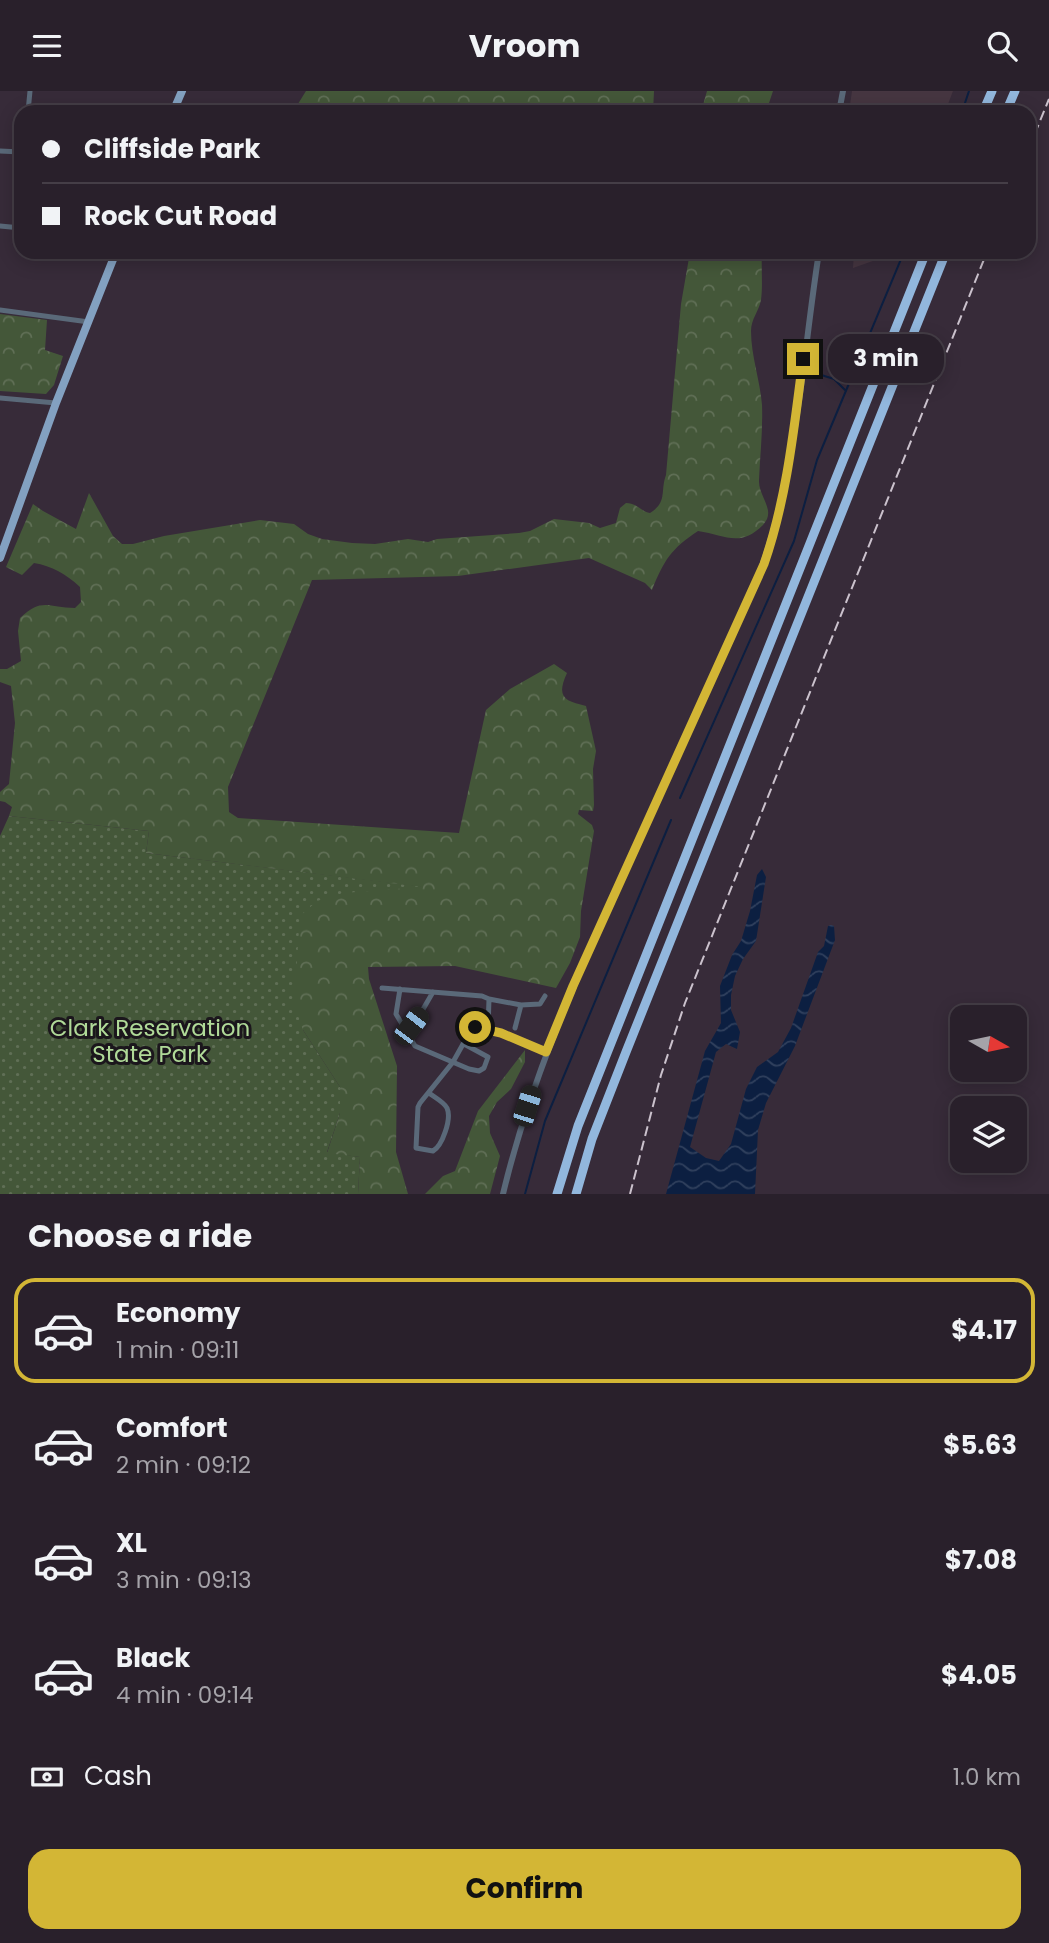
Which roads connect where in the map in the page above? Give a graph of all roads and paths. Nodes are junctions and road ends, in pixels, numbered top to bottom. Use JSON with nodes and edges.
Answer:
{"nodes":[{"id":1,"x":114,"y":259,"type":"edge"},
{"id":2,"x":818,"y":259,"type":"edge"},
{"id":3,"x":923,"y":259,"type":"edge"},
{"id":4,"x":943,"y":259,"type":"edge"},
{"id":5,"x":0,"y":310,"type":"edge"},
{"id":6,"x":89,"y":322,"type":"junction"},
{"id":7,"x":0,"y":398,"type":"edge"},
{"id":8,"x":56,"y":403,"type":"junction"},
{"id":9,"x":0,"y":558,"type":"edge"},
{"id":10,"x":382,"y":988,"type":"dead end"},
{"id":11,"x":400,"y":989,"type":"junction"},
{"id":12,"x":433,"y":992,"type":"junction"},
{"id":13,"x":545,"y":996,"type":"dead end"},
{"id":14,"x":489,"y":999,"type":"junction"},
{"id":15,"x":521,"y":1005,"type":"junction"},
{"id":16,"x":515,"y":1028,"type":"dead end"},
{"id":17,"x":488,"y":1029,"type":"junction"},
{"id":18,"x":405,"y":1031,"type":"junction"},
{"id":19,"x":464,"y":1044,"type":"junction"},
{"id":20,"x":546,"y":1052,"type":"junction"},
{"id":21,"x":453,"y":1062,"type":"junction"},
{"id":22,"x":429,"y":1093,"type":"junction"},
{"id":23,"x":503,"y":1194,"type":"edge"},
{"id":24,"x":557,"y":1194,"type":"edge"},
{"id":25,"x":576,"y":1194,"type":"edge"}],
"edges":[{"from":1,"to":6,"type":"main road"},
{"from":2,"to":20,"type":"street"},
{"from":3,"to":24,"type":"highway"},
{"from":4,"to":25,"type":"highway"},
{"from":5,"to":6,"type":"street"},
{"from":6,"to":8,"type":"main road"},
{"from":7,"to":8,"type":"street"},
{"from":8,"to":9,"type":"main road"},
{"from":10,"to":11,"type":"street"},
{"from":11,"to":12,"type":"street"},
{"from":11,"to":18,"type":"street"},
{"from":12,"to":14,"type":"street"},
{"from":12,"to":18,"type":"street"},
{"from":13,"to":15,"type":"street"},
{"from":14,"to":15,"type":"street"},
{"from":14,"to":17,"type":"street"},
{"from":15,"to":16,"type":"street"},
{"from":17,"to":19,"type":"street"},
{"from":17,"to":20,"type":"street"},
{"from":18,"to":21,"type":"street"},
{"from":19,"to":21,"type":"street"},
{"from":19,"to":21,"type":"street"},
{"from":20,"to":23,"type":"street"},
{"from":21,"to":22,"type":"street"},
{"from":22,"to":22,"type":"street"}]}
